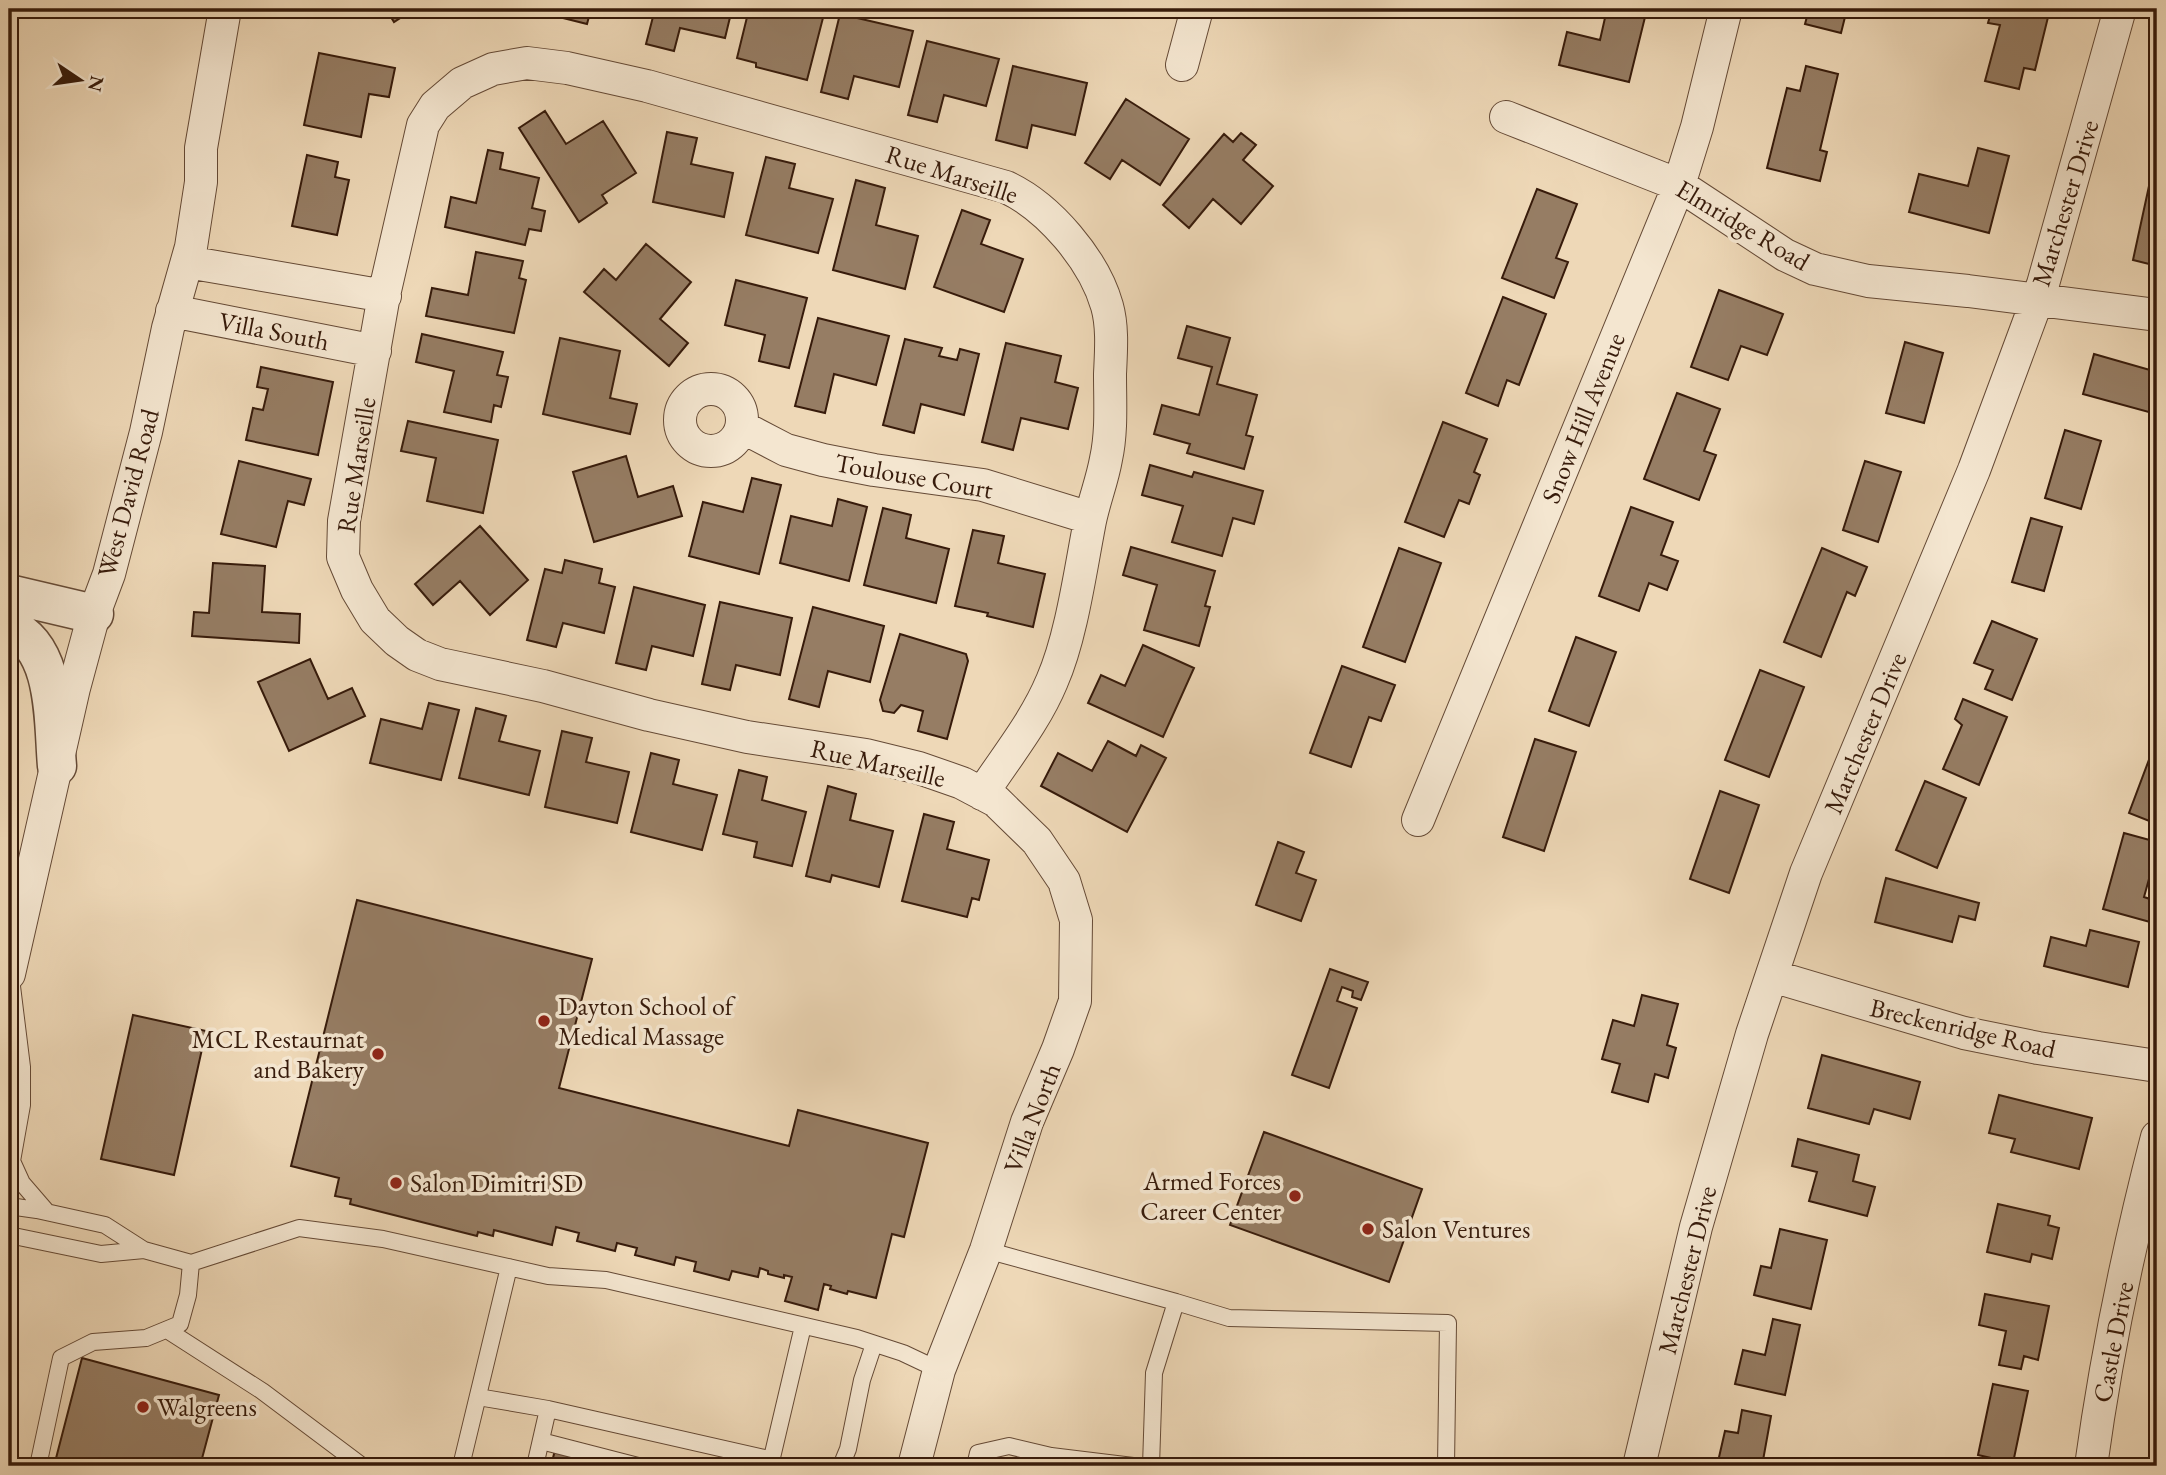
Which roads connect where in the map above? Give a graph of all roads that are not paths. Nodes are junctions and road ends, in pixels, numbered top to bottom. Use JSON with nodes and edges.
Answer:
{"nodes":[{"id":1,"x":225,"y":9,"type":"edge"},
{"id":2,"x":1197,"y":9,"type":"edge"},
{"id":3,"x":1726,"y":9,"type":"edge"},
{"id":4,"x":2120,"y":9,"type":"edge"},
{"id":5,"x":1182,"y":65,"type":"dead end"},
{"id":6,"x":1506,"y":117,"type":"dead end"},
{"id":7,"x":1679,"y":185,"type":"junction"},
{"id":8,"x":187,"y":262,"type":"junction"},
{"id":9,"x":385,"y":296,"type":"junction"},
{"id":10,"x":2036,"y":300,"type":"junction"},
{"id":11,"x":173,"y":311,"type":"junction"},
{"id":12,"x":2157,"y":315,"type":"edge"},
{"id":13,"x":375,"y":351,"type":"junction"},
{"id":14,"x":742,"y":427,"type":"dead end"},
{"id":15,"x":1090,"y":518,"type":"junction"},
{"id":16,"x":9,"y":594,"type":"edge"},
{"id":17,"x":94,"y":614,"type":"junction"},
{"id":18,"x":9,"y":627,"type":"edge"},
{"id":19,"x":57,"y":766,"type":"junction"},
{"id":20,"x":982,"y":794,"type":"junction"},
{"id":21,"x":1418,"y":820,"type":"dead end"},
{"id":22,"x":18,"y":886,"type":"edge"},
{"id":23,"x":9,"y":972,"type":"edge"},
{"id":24,"x":1772,"y":976,"type":"junction"},
{"id":25,"x":2157,"y":1066,"type":"edge"},
{"id":26,"x":2157,"y":1137,"type":"edge"},
{"id":27,"x":9,"y":1206,"type":"edge"},
{"id":28,"x":47,"y":1212,"type":"junction"},
{"id":29,"x":9,"y":1235,"type":"edge"},
{"id":30,"x":144,"y":1250,"type":"junction"},
{"id":31,"x":986,"y":1250,"type":"junction"},
{"id":32,"x":191,"y":1262,"type":"junction"},
{"id":33,"x":509,"y":1268,"type":"junction"},
{"id":34,"x":1176,"y":1301,"type":"junction"},
{"id":35,"x":803,"y":1326,"type":"junction"},
{"id":36,"x":167,"y":1330,"type":"junction"},
{"id":37,"x":874,"y":1344,"type":"junction"},
{"id":38,"x":939,"y":1370,"type":"junction"},
{"id":39,"x":478,"y":1397,"type":"junction"},
{"id":40,"x":548,"y":1409,"type":"junction"},
{"id":41,"x":540,"y":1458,"type":"edge"},
{"id":42,"x":771,"y":1463,"type":"edge"},
{"id":43,"x":38,"y":1466,"type":"edge"},
{"id":44,"x":362,"y":1466,"type":"edge"},
{"id":45,"x":461,"y":1466,"type":"edge"},
{"id":46,"x":597,"y":1466,"type":"edge"},
{"id":47,"x":638,"y":1466,"type":"edge"},
{"id":48,"x":841,"y":1466,"type":"edge"},
{"id":49,"x":914,"y":1466,"type":"edge"},
{"id":50,"x":975,"y":1466,"type":"edge"},
{"id":51,"x":1133,"y":1466,"type":"edge"},
{"id":52,"x":1151,"y":1466,"type":"edge"},
{"id":53,"x":1446,"y":1466,"type":"edge"},
{"id":54,"x":1639,"y":1466,"type":"edge"},
{"id":55,"x":2091,"y":1466,"type":"edge"}],
"edges":[{"from":1,"to":8,"type":"street","name":"West David Road"},
{"from":2,"to":5,"type":"street"},
{"from":3,"to":7,"type":"street","name":"Snow Hill Avenue"},
{"from":4,"to":10,"type":"street","name":"Marchester Drive"},
{"from":6,"to":7,"type":"street","name":"Elmridge Road"},
{"from":7,"to":10,"type":"street","name":"Elmridge Road"},
{"from":7,"to":21,"type":"street","name":"Snow Hill Avenue"},
{"from":8,"to":9,"type":"street","name":"Villa South"},
{"from":8,"to":11,"type":"street","name":"West David Road"},
{"from":9,"to":13,"type":"street","name":"Rue Marseille"},
{"from":9,"to":15,"type":"street","name":"Rue Marseille"},
{"from":10,"to":12,"type":"street","name":"Elmridge Road"},
{"from":10,"to":24,"type":"street","name":"Marchester Drive"},
{"from":11,"to":13,"type":"street","name":"Villa South"},
{"from":11,"to":17,"type":"street","name":"West David Road"},
{"from":13,"to":20,"type":"street","name":"Rue Marseille"},
{"from":14,"to":15,"type":"street","name":"Toulouse Court"},
{"from":15,"to":20,"type":"street","name":"Rue Marseille"},
{"from":16,"to":17,"type":"street"},
{"from":17,"to":19,"type":"street","name":"West David Road"},
{"from":18,"to":19,"type":"street"},
{"from":19,"to":22,"type":"street","name":"West David Road"},
{"from":20,"to":31,"type":"street","name":"Villa North"},
{"from":22,"to":23,"type":"street","name":"West David Road"},
{"from":23,"to":28,"type":"lane"},
{"from":24,"to":25,"type":"street","name":"Breckenridge Road"},
{"from":24,"to":54,"type":"street","name":"Marchester Drive"},
{"from":26,"to":55,"type":"street","name":"Castle Drive"},
{"from":27,"to":28,"type":"lane"},
{"from":28,"to":30,"type":"lane"},
{"from":29,"to":30,"type":"lane"},
{"from":30,"to":32,"type":"lane"},
{"from":31,"to":34,"type":"lane"},
{"from":31,"to":38,"type":"street","name":"Villa North"},
{"from":32,"to":33,"type":"lane"},
{"from":32,"to":36,"type":"lane"},
{"from":33,"to":35,"type":"lane"},
{"from":33,"to":39,"type":"lane"},
{"from":34,"to":52,"type":"lane"},
{"from":34,"to":53,"type":"lane"},
{"from":35,"to":37,"type":"lane"},
{"from":35,"to":42,"type":"lane"},
{"from":36,"to":43,"type":"lane"},
{"from":36,"to":44,"type":"lane"},
{"from":37,"to":38,"type":"lane"},
{"from":37,"to":48,"type":"lane"},
{"from":38,"to":49,"type":"street","name":"Villa North"},
{"from":39,"to":40,"type":"lane"},
{"from":39,"to":45,"type":"lane"},
{"from":40,"to":41,"type":"lane"},
{"from":40,"to":42,"type":"lane"},
{"from":41,"to":46,"type":"lane"},
{"from":41,"to":47,"type":"lane"},
{"from":50,"to":51,"type":"lane"}]}
